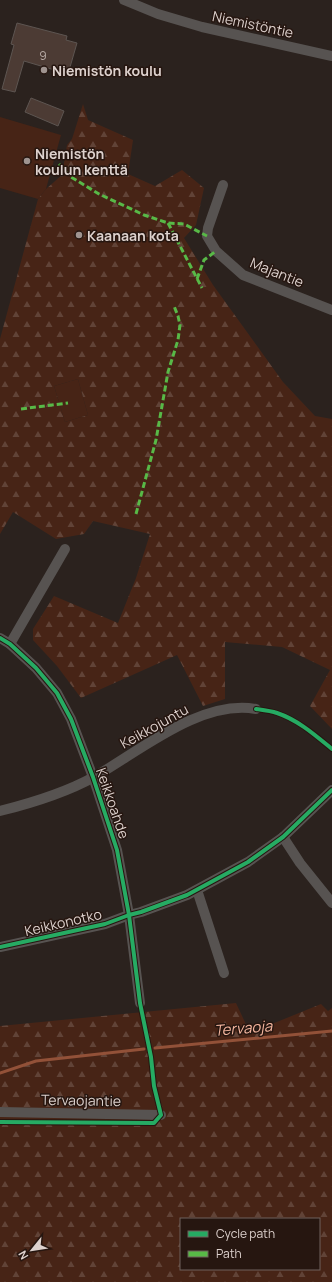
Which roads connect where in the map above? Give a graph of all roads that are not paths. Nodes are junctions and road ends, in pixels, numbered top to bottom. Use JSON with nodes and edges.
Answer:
{"nodes":[{"id":1,"x":124,"y":0,"type":"edge"},
{"id":2,"x":332,"y":56,"type":"edge"},
{"id":3,"x":223,"y":185,"type":"dead end"},
{"id":4,"x":332,"y":310,"type":"edge"},
{"id":5,"x":65,"y":550,"type":"dead end"},
{"id":6,"x":0,"y":638,"type":"edge"},
{"id":7,"x":10,"y":644,"type":"junction"},
{"id":8,"x":256,"y":709,"type":"dead end"},
{"id":9,"x":93,"y":777,"type":"junction"},
{"id":10,"x":332,"y":790,"type":"edge"},
{"id":11,"x":0,"y":811,"type":"edge"},
{"id":12,"x":283,"y":837,"type":"junction"},
{"id":13,"x":197,"y":890,"type":"junction"},
{"id":14,"x":332,"y":903,"type":"edge"},
{"id":15,"x":130,"y":915,"type":"junction"},
{"id":16,"x":0,"y":947,"type":"edge"},
{"id":17,"x":224,"y":973,"type":"dead end"},
{"id":18,"x":140,"y":1004,"type":"dead end"},
{"id":19,"x":0,"y":1112,"type":"edge"},
{"id":20,"x":161,"y":1115,"type":"dead end"}],
"edges":[{"from":1,"to":2,"type":"street","name":"Niemistöntie"},
{"from":3,"to":4,"type":"street","name":"Majantie"},
{"from":5,"to":7,"type":"street"},
{"from":6,"to":7,"type":"street","name":"Keikkoahde"},
{"from":7,"to":9,"type":"street","name":"Keikkoahde"},
{"from":8,"to":9,"type":"street","name":"Keikkojuntu"},
{"from":9,"to":11,"type":"street","name":"Keikkojuntu"},
{"from":9,"to":15,"type":"street","name":"Keikkoahde"},
{"from":10,"to":12,"type":"street","name":"Keikkonotko"},
{"from":12,"to":13,"type":"street","name":"Keikkonotko"},
{"from":12,"to":14,"type":"street"},
{"from":13,"to":15,"type":"street","name":"Keikkonotko"},
{"from":13,"to":17,"type":"street"},
{"from":15,"to":16,"type":"street","name":"Keikkonotko"},
{"from":15,"to":18,"type":"street","name":"Keikkoahde"},
{"from":19,"to":20,"type":"street","name":"Tervaojantie"}]}
